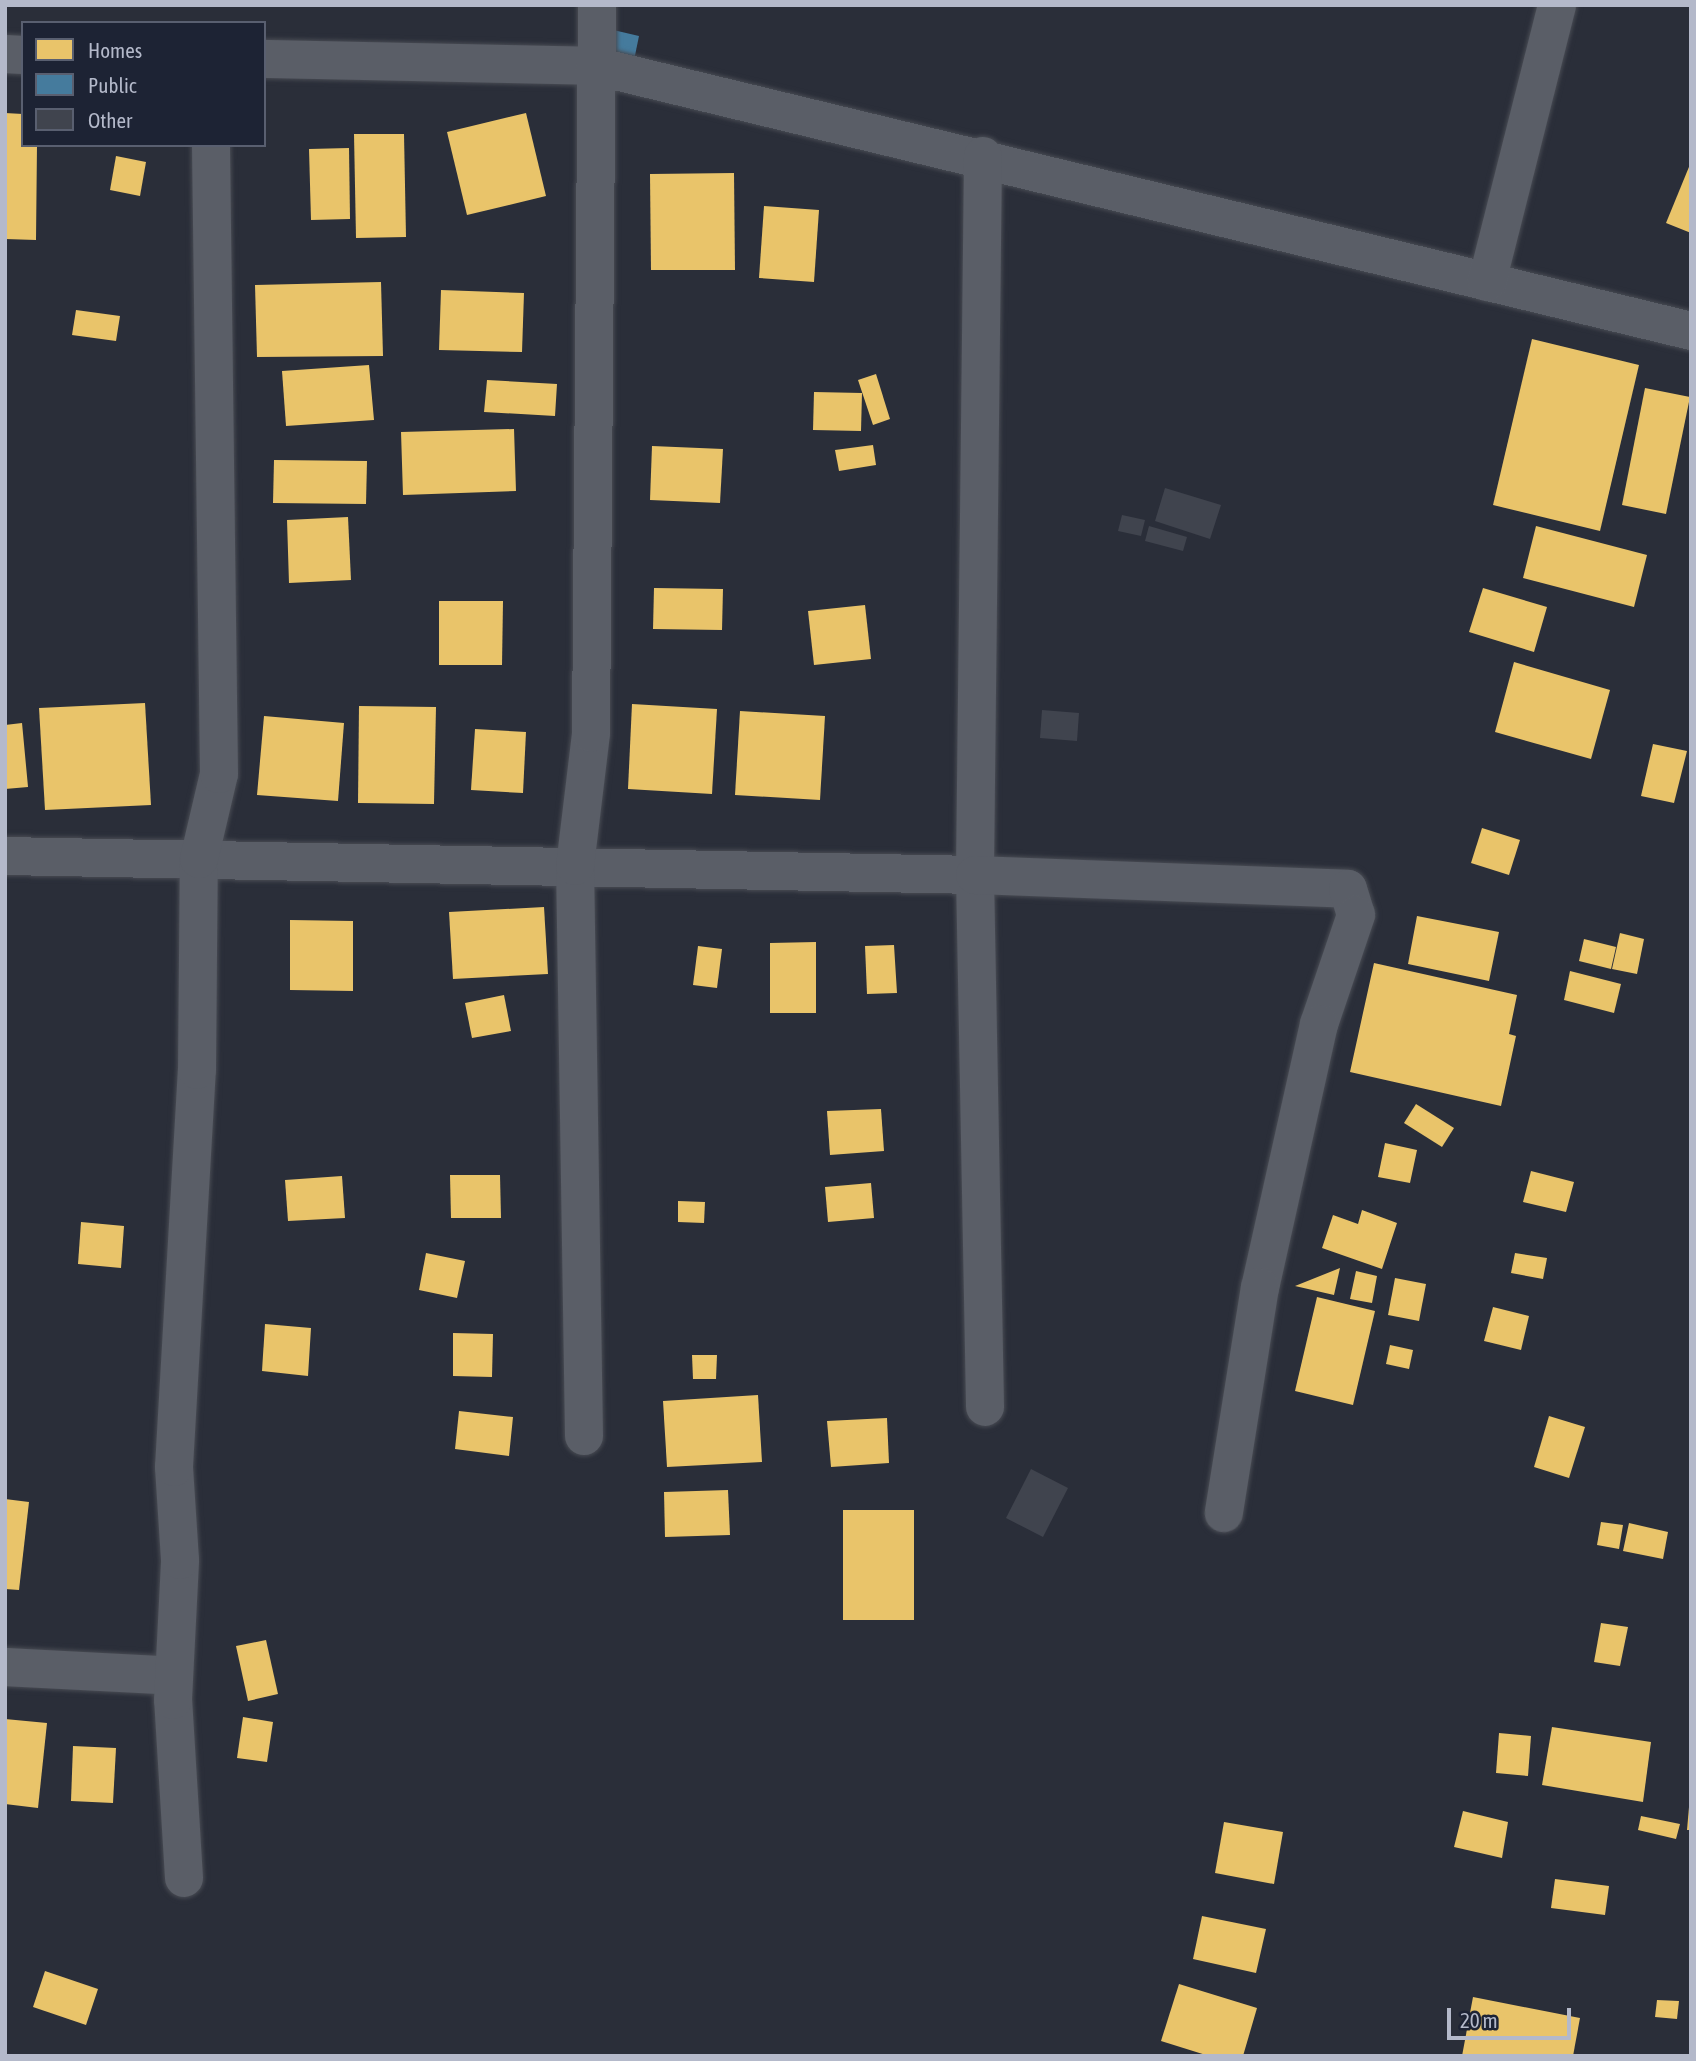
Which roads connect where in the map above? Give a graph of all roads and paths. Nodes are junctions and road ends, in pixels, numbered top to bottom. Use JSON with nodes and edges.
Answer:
{"nodes":[{"id":1,"x":597,"y":5,"type":"edge"},
{"id":2,"x":1557,"y":5,"type":"edge"},
{"id":3,"x":266,"y":59,"type":"edge"},
{"id":4,"x":595,"y":66,"type":"junction"},
{"id":5,"x":211,"y":147,"type":"edge"},
{"id":6,"x":983,"y":156,"type":"junction"},
{"id":7,"x":1487,"y":282,"type":"junction"},
{"id":8,"x":1691,"y":331,"type":"edge"},
{"id":9,"x":5,"y":856,"type":"edge"},
{"id":10,"x":199,"y":859,"type":"junction"},
{"id":11,"x":575,"y":866,"type":"junction"},
{"id":12,"x":975,"y":875,"type":"junction"},
{"id":13,"x":985,"y":1407,"type":"dead end"},
{"id":14,"x":584,"y":1436,"type":"dead end"},
{"id":15,"x":1224,"y":1513,"type":"dead end"},
{"id":16,"x":5,"y":1667,"type":"edge"},
{"id":17,"x":174,"y":1676,"type":"junction"},
{"id":18,"x":184,"y":1878,"type":"dead end"}],
"edges":[{"from":1,"to":4,"type":"street"},
{"from":2,"to":7,"type":"street"},
{"from":3,"to":4,"type":"street"},
{"from":4,"to":6,"type":"street"},
{"from":4,"to":11,"type":"street"},
{"from":5,"to":10,"type":"street"},
{"from":6,"to":7,"type":"street"},
{"from":6,"to":12,"type":"street"},
{"from":7,"to":8,"type":"street"},
{"from":9,"to":10,"type":"street"},
{"from":10,"to":11,"type":"street"},
{"from":10,"to":17,"type":"street"},
{"from":11,"to":12,"type":"street"},
{"from":11,"to":14,"type":"street"},
{"from":12,"to":13,"type":"street"},
{"from":12,"to":15,"type":"street"},
{"from":16,"to":17,"type":"street"},
{"from":17,"to":18,"type":"street"}]}
